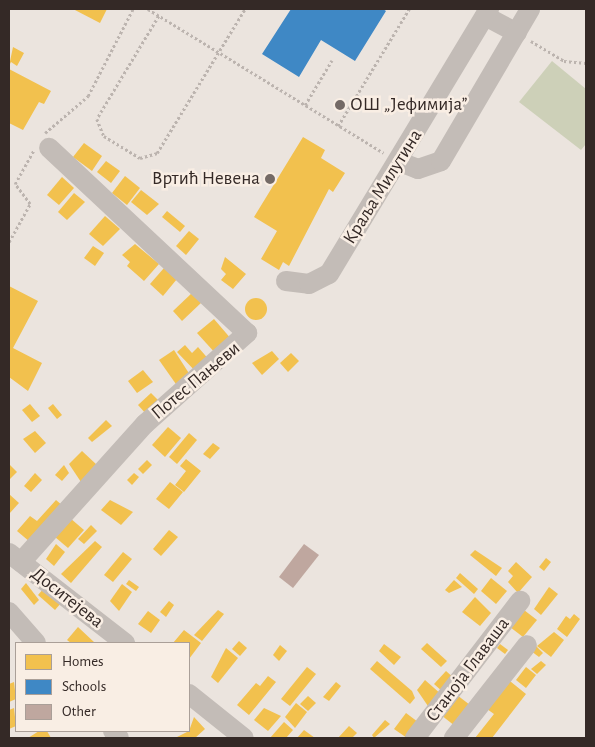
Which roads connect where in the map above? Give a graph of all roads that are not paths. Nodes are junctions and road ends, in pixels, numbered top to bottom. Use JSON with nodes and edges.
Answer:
{"nodes":[{"id":1,"x":530,"y":9,"type":"edge"},
{"id":2,"x":487,"y":12,"type":"edge"},
{"id":3,"x":517,"y":33,"type":"junction"},
{"id":4,"x":49,"y":148,"type":"dead end"},
{"id":5,"x":400,"y":162,"type":"junction"},
{"id":6,"x":286,"y":281,"type":"dead end"},
{"id":7,"x":15,"y":558,"type":"edge"},
{"id":8,"x":520,"y":601,"type":"dead end"},
{"id":9,"x":9,"y":612,"type":"edge"},
{"id":10,"x":35,"y":642,"type":"edge"},
{"id":11,"x":124,"y":642,"type":"edge"},
{"id":12,"x":527,"y":645,"type":"dead end"},
{"id":13,"x":190,"y":695,"type":"edge"},
{"id":14,"x":244,"y":738,"type":"edge"},
{"id":15,"x":415,"y":738,"type":"edge"},
{"id":16,"x":454,"y":738,"type":"edge"}],
"edges":[{"from":1,"to":3,"type":"street"},
{"from":2,"to":3,"type":"street"},
{"from":2,"to":5,"type":"street","name":"Краља Милутина"},
{"from":3,"to":5,"type":"street"},
{"from":4,"to":7,"type":"street","name":"Потес Пањеви"},
{"from":5,"to":6,"type":"street","name":"Краља Милутина"},
{"from":7,"to":11,"type":"street","name":"Доситејева"},
{"from":8,"to":15,"type":"street","name":"Станоја Главаша"},
{"from":9,"to":10,"type":"street"},
{"from":12,"to":16,"type":"street"},
{"from":13,"to":14,"type":"street"}]}
